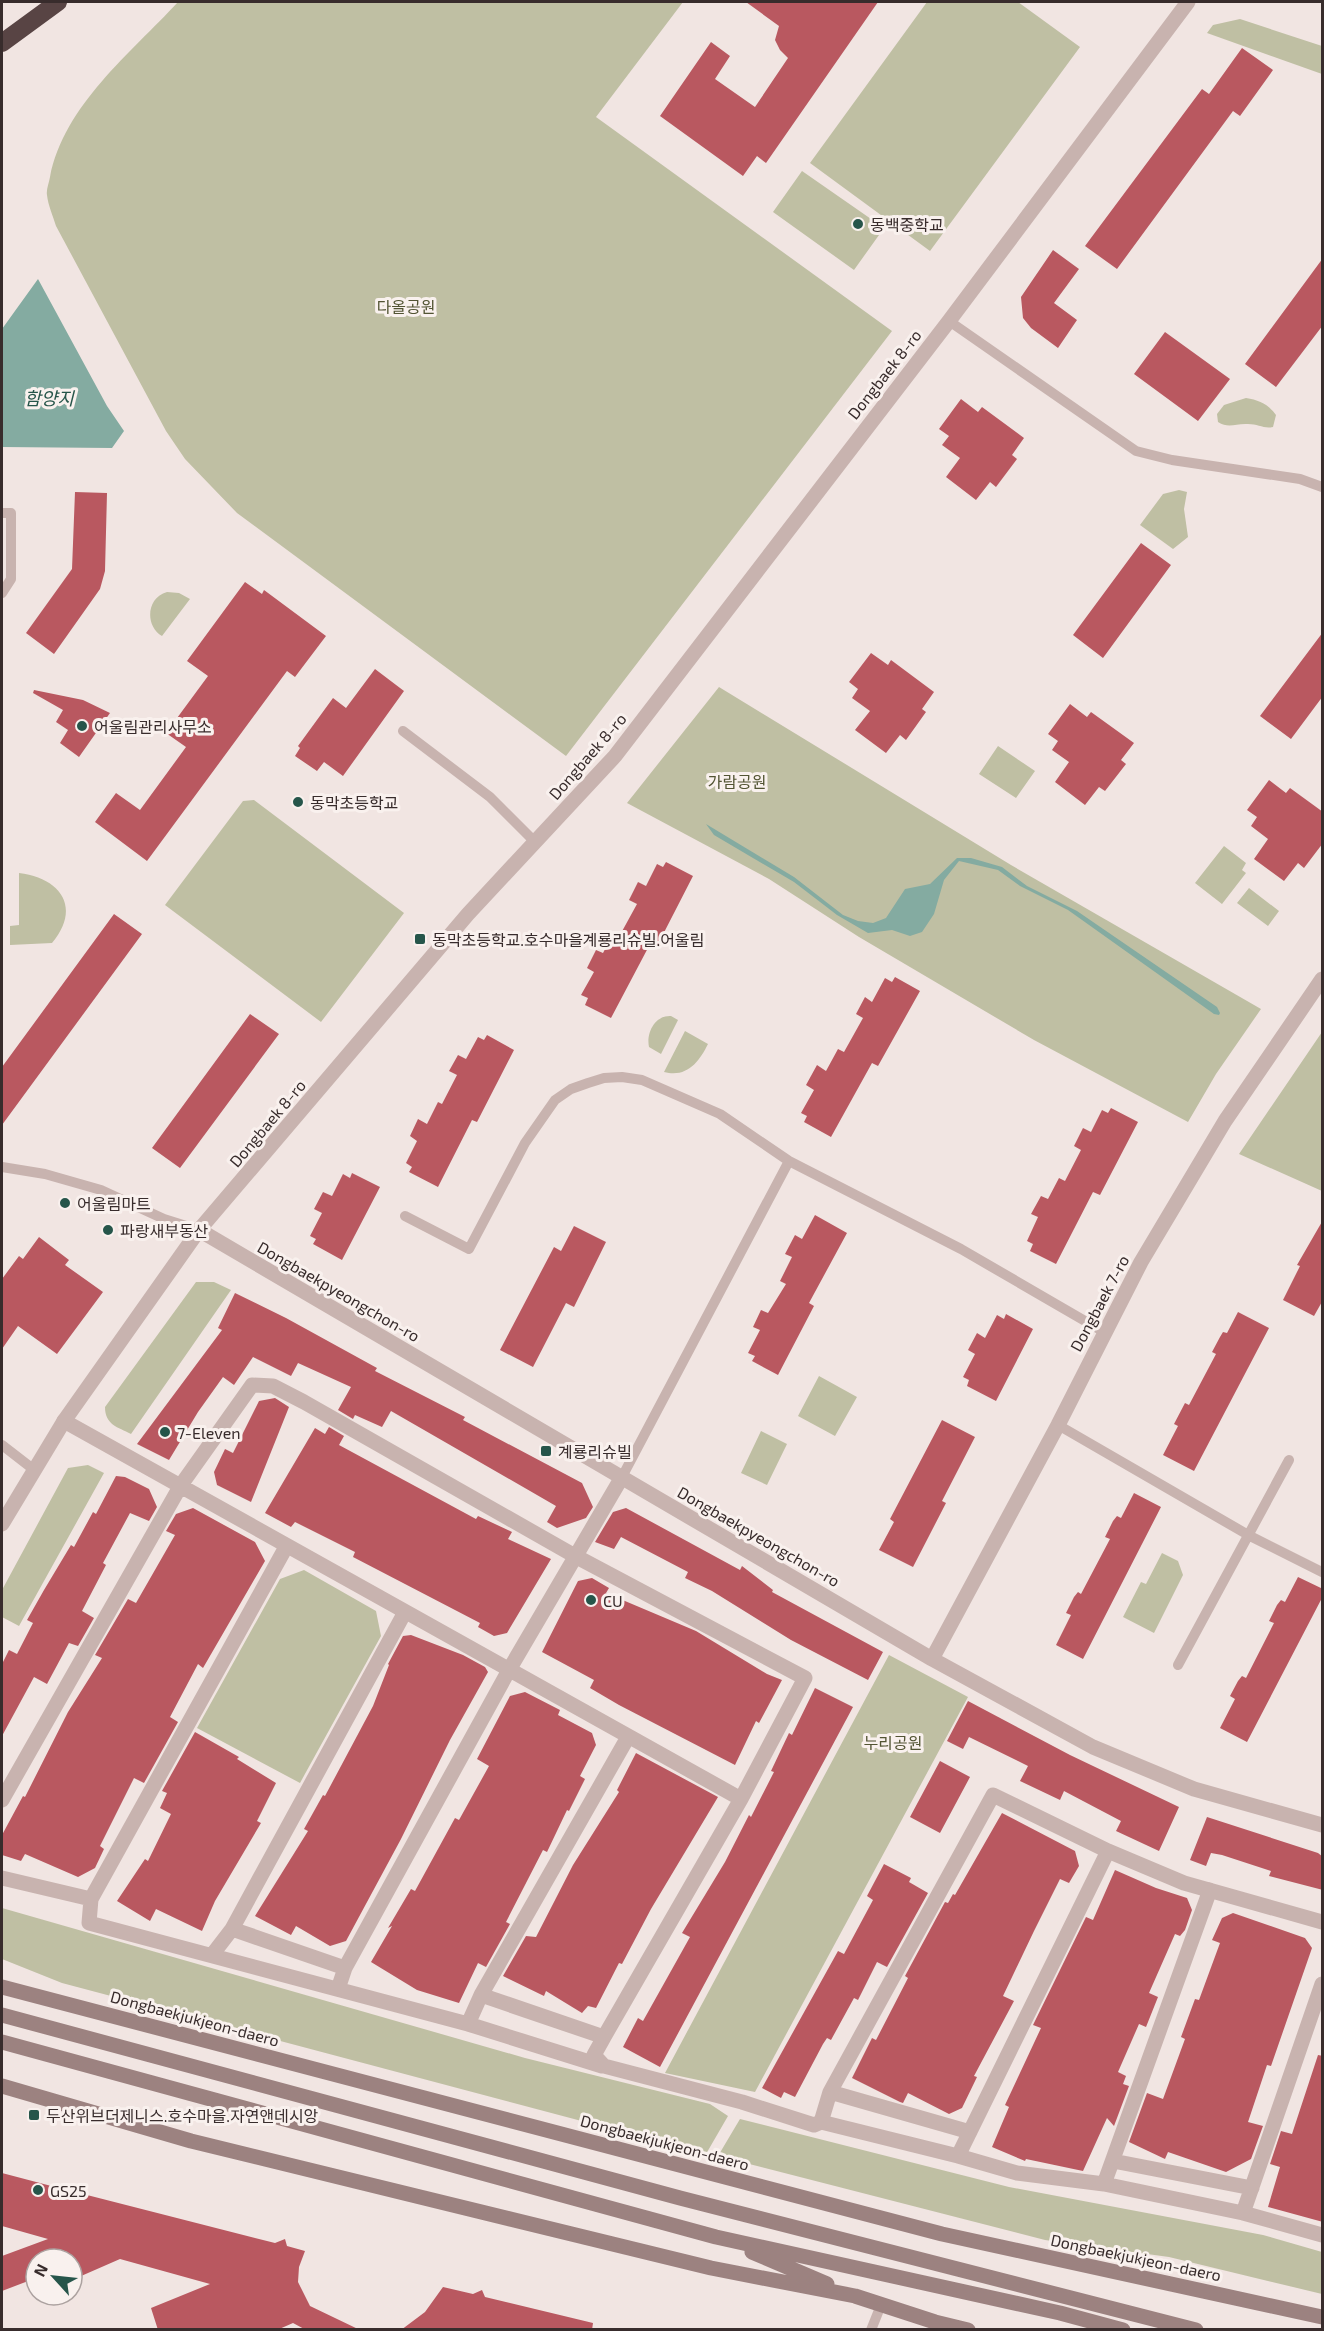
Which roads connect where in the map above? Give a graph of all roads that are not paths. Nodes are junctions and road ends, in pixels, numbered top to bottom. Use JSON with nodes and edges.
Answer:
{"nodes":[{"id":1,"x":58,"y":2,"type":"edge"},
{"id":2,"x":1188,"y":2,"type":"edge"},
{"id":3,"x":2,"y":43,"type":"edge"},
{"id":4,"x":949,"y":321,"type":"junction"},
{"id":5,"x":1323,"y":487,"type":"edge"},
{"id":6,"x":2,"y":513,"type":"edge"},
{"id":7,"x":2,"y":592,"type":"edge"},
{"id":8,"x":403,"y":731,"type":"dead end"},
{"id":9,"x":534,"y":841,"type":"junction"},
{"id":10,"x":1323,"y":979,"type":"edge"},
{"id":11,"x":789,"y":1161,"type":"junction"},
{"id":12,"x":2,"y":1167,"type":"edge"},
{"id":13,"x":405,"y":1216,"type":"dead end"},
{"id":14,"x":199,"y":1230,"type":"junction"},
{"id":15,"x":1104,"y":1332,"type":"junction"},
{"id":16,"x":64,"y":1421,"type":"junction"},
{"id":17,"x":1058,"y":1425,"type":"junction"},
{"id":18,"x":2,"y":1445,"type":"edge"},
{"id":19,"x":1289,"y":1460,"type":"dead end"},
{"id":20,"x":33,"y":1469,"type":"junction"},
{"id":21,"x":622,"y":1477,"type":"junction"},
{"id":22,"x":181,"y":1485,"type":"junction"},
{"id":23,"x":2,"y":1524,"type":"edge"},
{"id":24,"x":1250,"y":1536,"type":"junction"},
{"id":25,"x":286,"y":1547,"type":"junction"},
{"id":26,"x":575,"y":1556,"type":"junction"},
{"id":27,"x":1323,"y":1572,"type":"edge"},
{"id":28,"x":405,"y":1612,"type":"junction"},
{"id":29,"x":932,"y":1659,"type":"junction"},
{"id":30,"x":1178,"y":1665,"type":"dead end"},
{"id":31,"x":509,"y":1670,"type":"junction"},
{"id":32,"x":628,"y":1737,"type":"junction"},
{"id":33,"x":741,"y":1799,"type":"junction"},
{"id":34,"x":2,"y":1800,"type":"edge"},
{"id":35,"x":1323,"y":1825,"type":"edge"},
{"id":36,"x":1108,"y":1851,"type":"junction"},
{"id":37,"x":2,"y":1878,"type":"edge"},
{"id":38,"x":1210,"y":1890,"type":"junction"},
{"id":39,"x":91,"y":1899,"type":"junction"},
{"id":40,"x":1323,"y":1922,"type":"edge"},
{"id":41,"x":232,"y":1929,"type":"junction"},
{"id":42,"x":212,"y":1955,"type":"junction"},
{"id":43,"x":345,"y":1968,"type":"junction"},
{"id":44,"x":1323,"y":1984,"type":"edge"},
{"id":45,"x":2,"y":1988,"type":"edge"},
{"id":46,"x":338,"y":1989,"type":"junction"},
{"id":47,"x":481,"y":1995,"type":"junction"},
{"id":48,"x":2,"y":2015,"type":"edge"},
{"id":49,"x":468,"y":2024,"type":"junction"},
{"id":50,"x":604,"y":2037,"type":"junction"},
{"id":51,"x":2,"y":2042,"type":"edge"},
{"id":52,"x":603,"y":2066,"type":"junction"},
{"id":53,"x":2,"y":2086,"type":"edge"},
{"id":54,"x":830,"y":2092,"type":"junction"},
{"id":55,"x":821,"y":2122,"type":"junction"},
{"id":56,"x":970,"y":2132,"type":"junction"},
{"id":57,"x":958,"y":2156,"type":"junction"},
{"id":58,"x":1113,"y":2161,"type":"junction"},
{"id":59,"x":1104,"y":2184,"type":"junction"},
{"id":60,"x":1252,"y":2188,"type":"junction"},
{"id":61,"x":1243,"y":2213,"type":"junction"},
{"id":62,"x":1323,"y":2235,"type":"edge"},
{"id":63,"x":716,"y":2237,"type":"junction"},
{"id":64,"x":855,"y":2296,"type":"junction"},
{"id":65,"x":881,"y":2305,"type":"junction"},
{"id":66,"x":1323,"y":2317,"type":"edge"},
{"id":67,"x":871,"y":2330,"type":"edge"},
{"id":68,"x":968,"y":2330,"type":"edge"},
{"id":69,"x":1123,"y":2330,"type":"edge"},
{"id":70,"x":1196,"y":2330,"type":"edge"}],
"edges":[{"from":1,"to":3,"type":"highway"},
{"from":2,"to":4,"type":"street","name":"Dongbaek 8-ro"},
{"from":4,"to":5,"type":"lane"},
{"from":4,"to":9,"type":"street","name":"Dongbaek 8-ro"},
{"from":6,"to":7,"type":"lane"},
{"from":8,"to":9,"type":"lane"},
{"from":9,"to":14,"type":"street","name":"Dongbaek 8-ro"},
{"from":10,"to":15,"type":"street","name":"Dongbaek 7-ro"},
{"from":11,"to":13,"type":"lane"},
{"from":11,"to":15,"type":"lane"},
{"from":11,"to":21,"type":"lane"},
{"from":12,"to":14,"type":"lane"},
{"from":14,"to":16,"type":"street","name":"Dongbaek 8-ro"},
{"from":14,"to":21,"type":"street","name":"Dongbaekpyeongchon-ro"},
{"from":15,"to":17,"type":"street","name":"Dongbaek 7-ro"},
{"from":16,"to":20,"type":"street","name":"Dongbaek 8-ro"},
{"from":16,"to":22,"type":"street"},
{"from":17,"to":24,"type":"lane"},
{"from":17,"to":29,"type":"street","name":"Dongbaek 7-ro"},
{"from":18,"to":20,"type":"lane"},
{"from":19,"to":24,"type":"lane"},
{"from":20,"to":23,"type":"street","name":"Dongbaek 8-ro"},
{"from":21,"to":26,"type":"street"},
{"from":21,"to":29,"type":"street","name":"Dongbaekpyeongchon-ro"},
{"from":22,"to":25,"type":"street"},
{"from":22,"to":26,"type":"street"},
{"from":22,"to":34,"type":"street"},
{"from":24,"to":27,"type":"lane"},
{"from":24,"to":30,"type":"lane"},
{"from":25,"to":28,"type":"street"},
{"from":25,"to":39,"type":"street"},
{"from":26,"to":31,"type":"street"},
{"from":26,"to":33,"type":"street"},
{"from":28,"to":31,"type":"street"},
{"from":28,"to":41,"type":"street"},
{"from":29,"to":35,"type":"street","name":"Dongbaekpyeongchon-ro"},
{"from":31,"to":32,"type":"street"},
{"from":31,"to":43,"type":"street"},
{"from":32,"to":33,"type":"street"},
{"from":32,"to":47,"type":"street"},
{"from":33,"to":50,"type":"street"},
{"from":36,"to":38,"type":"street"},
{"from":36,"to":54,"type":"street"},
{"from":36,"to":56,"type":"street"},
{"from":37,"to":39,"type":"street"},
{"from":38,"to":40,"type":"street"},
{"from":38,"to":58,"type":"street"},
{"from":39,"to":42,"type":"street"},
{"from":41,"to":42,"type":"street"},
{"from":41,"to":43,"type":"street"},
{"from":42,"to":46,"type":"street"},
{"from":43,"to":46,"type":"street"},
{"from":44,"to":60,"type":"street"},
{"from":45,"to":66,"type":"main road","name":"Dongbaekjukjeon-daero"},
{"from":46,"to":49,"type":"street"},
{"from":47,"to":49,"type":"street"},
{"from":47,"to":50,"type":"street"},
{"from":48,"to":70,"type":"main road"},
{"from":49,"to":52,"type":"street"},
{"from":50,"to":52,"type":"street"},
{"from":51,"to":63,"type":"main road"},
{"from":52,"to":55,"type":"street"},
{"from":53,"to":64,"type":"main road"},
{"from":54,"to":55,"type":"street"},
{"from":54,"to":56,"type":"street"},
{"from":55,"to":57,"type":"street"},
{"from":56,"to":57,"type":"street"},
{"from":57,"to":59,"type":"street"},
{"from":58,"to":59,"type":"street"},
{"from":58,"to":60,"type":"street"},
{"from":59,"to":61,"type":"street"},
{"from":60,"to":61,"type":"street"},
{"from":61,"to":62,"type":"street"},
{"from":63,"to":64,"type":"main road"},
{"from":63,"to":69,"type":"main road"},
{"from":64,"to":65,"type":"main road"},
{"from":65,"to":67,"type":"lane"},
{"from":65,"to":68,"type":"main road"}]}
